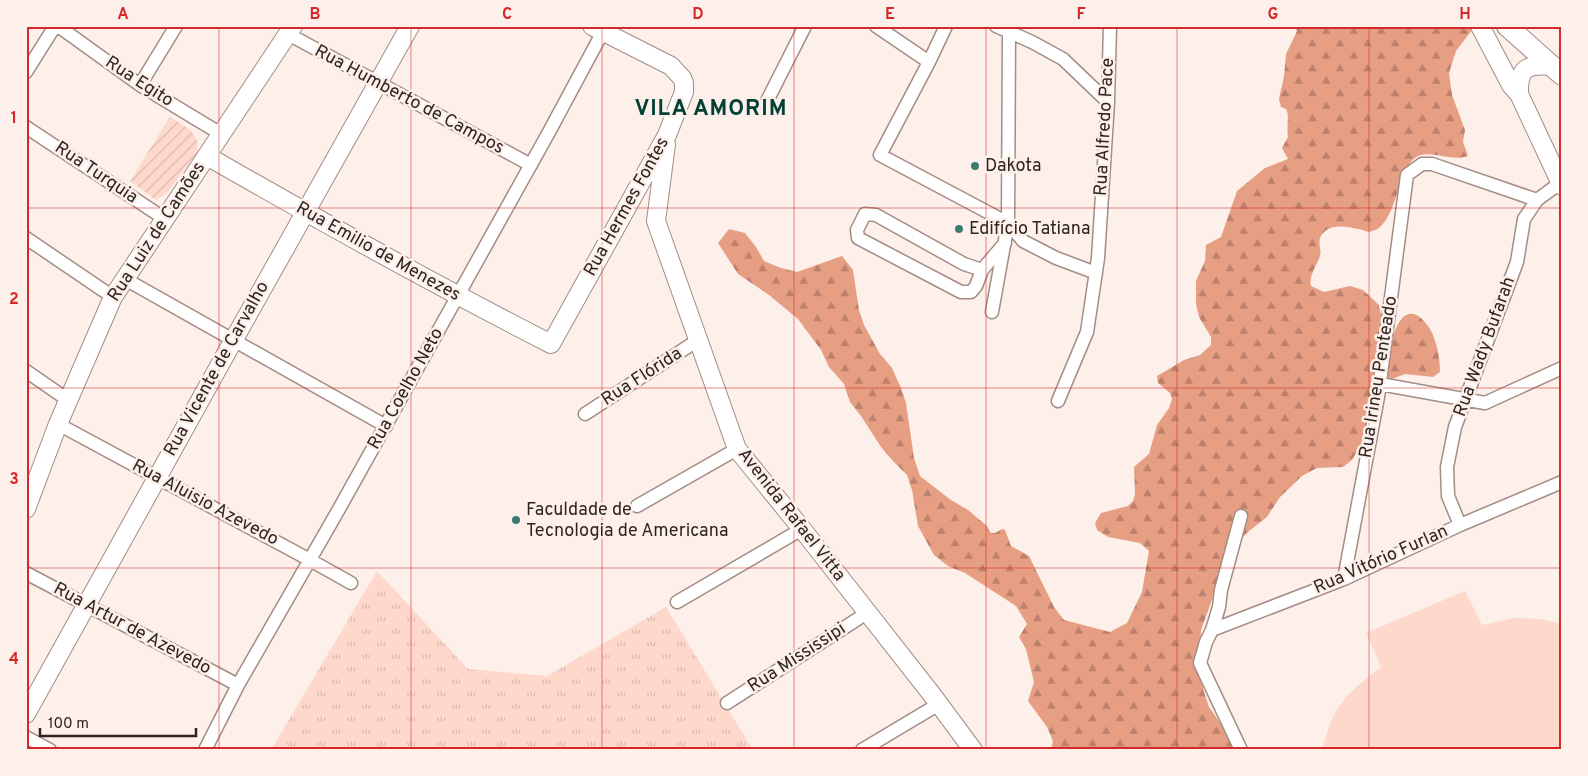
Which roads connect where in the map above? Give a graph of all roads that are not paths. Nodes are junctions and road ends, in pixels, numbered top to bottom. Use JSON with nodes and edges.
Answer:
{"nodes":[{"id":1,"x":57,"y":26,"type":"edge"},
{"id":2,"x":176,"y":26,"type":"edge"},
{"id":3,"x":410,"y":26,"type":"edge"},
{"id":4,"x":805,"y":26,"type":"edge"},
{"id":5,"x":876,"y":26,"type":"edge"},
{"id":6,"x":946,"y":26,"type":"edge"},
{"id":7,"x":996,"y":26,"type":"edge"},
{"id":8,"x":1110,"y":26,"type":"edge"},
{"id":9,"x":1480,"y":26,"type":"edge"},
{"id":10,"x":1507,"y":26,"type":"edge"},
{"id":11,"x":600,"y":28,"type":"edge"},
{"id":12,"x":290,"y":30,"type":"edge"},
{"id":13,"x":1009,"y":32,"type":"junction"},
{"id":14,"x":929,"y":62,"type":"junction"},
{"id":15,"x":1557,"y":70,"type":"edge"},
{"id":16,"x":26,"y":72,"type":"edge"},
{"id":17,"x":378,"y":84,"type":"junction"},
{"id":18,"x":140,"y":85,"type":"junction"},
{"id":19,"x":1519,"y":94,"type":"junction"},
{"id":20,"x":767,"y":101,"type":"dead end"},
{"id":21,"x":1108,"y":102,"type":"junction"},
{"id":22,"x":26,"y":127,"type":"edge"},
{"id":23,"x":221,"y":134,"type":"junction"},
{"id":24,"x":667,"y":135,"type":"junction"},
{"id":25,"x":207,"y":156,"type":"junction"},
{"id":26,"x":531,"y":165,"type":"junction"},
{"id":27,"x":1561,"y":185,"type":"edge"},
{"id":28,"x":1537,"y":200,"type":"junction"},
{"id":29,"x":626,"y":209,"type":"junction"},
{"id":30,"x":304,"y":212,"type":"junction"},
{"id":31,"x":165,"y":219,"type":"junction"},
{"id":32,"x":656,"y":221,"type":"junction"},
{"id":33,"x":1008,"y":224,"type":"junction"},
{"id":34,"x":26,"y":238,"type":"edge"},
{"id":35,"x":1005,"y":243,"type":"junction"},
{"id":36,"x":982,"y":270,"type":"junction"},
{"id":37,"x":1096,"y":273,"type":"junction"},
{"id":38,"x":125,"y":279,"type":"junction"},
{"id":39,"x":458,"y":296,"type":"junction"},
{"id":40,"x":113,"y":297,"type":"junction"},
{"id":41,"x":992,"y":312,"type":"dead end"},
{"id":42,"x":698,"y":340,"type":"junction"},
{"id":43,"x":233,"y":341,"type":"junction"},
{"id":44,"x":551,"y":344,"type":"joint"},
{"id":45,"x":1562,"y":368,"type":"edge"},
{"id":46,"x":26,"y":371,"type":"edge"},
{"id":47,"x":1380,"y":384,"type":"junction"},
{"id":48,"x":1465,"y":398,"type":"junction"},
{"id":49,"x":68,"y":400,"type":"junction"},
{"id":50,"x":1058,"y":402,"type":"dead end"},
{"id":51,"x":585,"y":414,"type":"dead end"},
{"id":52,"x":58,"y":424,"type":"junction"},
{"id":53,"x":386,"y":426,"type":"junction"},
{"id":54,"x":736,"y":449,"type":"junction"},
{"id":55,"x":157,"y":477,"type":"junction"},
{"id":56,"x":1562,"y":482,"type":"edge"},
{"id":57,"x":29,"y":487,"type":"edge"},
{"id":58,"x":637,"y":506,"type":"dead end"},
{"id":59,"x":26,"y":509,"type":"edge"},
{"id":60,"x":1241,"y":516,"type":"dead end"},
{"id":61,"x":1460,"y":525,"type":"junction"},
{"id":62,"x":802,"y":529,"type":"junction"},
{"id":63,"x":310,"y":560,"type":"junction"},
{"id":64,"x":26,"y":573,"type":"edge"},
{"id":65,"x":1344,"y":579,"type":"junction"},
{"id":66,"x":350,"y":583,"type":"dead end"},
{"id":67,"x":677,"y":602,"type":"dead end"},
{"id":68,"x":86,"y":605,"type":"junction"},
{"id":69,"x":867,"y":613,"type":"junction"},
{"id":70,"x":1212,"y":630,"type":"junction"},
{"id":71,"x":238,"y":684,"type":"junction"},
{"id":72,"x":727,"y":702,"type":"dead end"},
{"id":73,"x":939,"y":704,"type":"junction"},
{"id":74,"x":26,"y":714,"type":"edge"},
{"id":75,"x":26,"y":737,"type":"edge"},
{"id":76,"x":50,"y":750,"type":"edge"},
{"id":77,"x":204,"y":750,"type":"edge"},
{"id":78,"x":862,"y":750,"type":"edge"},
{"id":79,"x":973,"y":750,"type":"edge"},
{"id":80,"x":1241,"y":750,"type":"edge"}],
"edges":[{"from":1,"to":16,"type":"street"},
{"from":1,"to":18,"type":"street","name":"Rua Egito"},
{"from":2,"to":18,"type":"street"},
{"from":3,"to":17,"type":"main road","name":"Rua Vicente de Carvalho"},
{"from":4,"to":20,"type":"street"},
{"from":5,"to":14,"type":"street"},
{"from":6,"to":14,"type":"street"},
{"from":7,"to":13,"type":"street"},
{"from":8,"to":21,"type":"street","name":"Rua Alfredo Pace"},
{"from":9,"to":19,"type":"main road"},
{"from":10,"to":15,"type":"main road"},
{"from":11,"to":24,"type":"main road","name":"Rua Hermes Fontes"},
{"from":11,"to":26,"type":"street","name":"Rua Coelho Neto"},
{"from":12,"to":17,"type":"street","name":"Rua Humberto de Campos"},
{"from":12,"to":23,"type":"main road","name":"Rua Luiz de Camões"},
{"from":13,"to":21,"type":"street"},
{"from":13,"to":33,"type":"street"},
{"from":14,"to":33,"type":"street"},
{"from":15,"to":19,"type":"main road"},
{"from":17,"to":26,"type":"street","name":"Rua Humberto de Campos"},
{"from":17,"to":30,"type":"main road","name":"Rua Vicente de Carvalho"},
{"from":18,"to":23,"type":"street","name":"Rua Egito"},
{"from":19,"to":27,"type":"main road"},
{"from":21,"to":37,"type":"street","name":"Rua Alfredo Pace"},
{"from":22,"to":31,"type":"street","name":"Rua Turquia"},
{"from":23,"to":25,"type":"main road","name":"Rua Luiz de Camões"},
{"from":24,"to":29,"type":"main road","name":"Rua Hermes Fontes"},
{"from":24,"to":32,"type":"main road","name":"Avenida Rafael Vitta"},
{"from":25,"to":30,"type":"main road","name":"Rua Emilio de Menezes"},
{"from":25,"to":31,"type":"main road","name":"Rua Luiz de Camões"},
{"from":26,"to":39,"type":"street","name":"Rua Coelho Neto"},
{"from":27,"to":28,"type":"street","name":"Rua Wady Bufarah"},
{"from":28,"to":47,"type":"street","name":"Rua Irineu Penteado"},
{"from":28,"to":48,"type":"street","name":"Rua Wady Bufarah"},
{"from":29,"to":32,"type":"main road"},
{"from":29,"to":44,"type":"main road","name":"Rua Hermes Fontes"},
{"from":30,"to":39,"type":"main road","name":"Rua Emilio de Menezes"},
{"from":30,"to":43,"type":"main road","name":"Rua Vicente de Carvalho"},
{"from":31,"to":38,"type":"main road","name":"Rua Luiz de Camões"},
{"from":32,"to":42,"type":"main road","name":"Avenida Rafael Vitta"},
{"from":33,"to":35,"type":"street"},
{"from":33,"to":37,"type":"street"},
{"from":34,"to":40,"type":"street"},
{"from":35,"to":36,"type":"street"},
{"from":35,"to":41,"type":"street"},
{"from":36,"to":36,"type":"street"},
{"from":37,"to":50,"type":"street","name":"Rua Alfredo Pace"},
{"from":38,"to":40,"type":"main road","name":"Rua Luiz de Camões"},
{"from":38,"to":43,"type":"street"},
{"from":39,"to":44,"type":"main road","name":"Rua Emilio de Menezes"},
{"from":39,"to":53,"type":"street","name":"Rua Coelho Neto"},
{"from":40,"to":49,"type":"main road","name":"Rua Luiz de Camões"},
{"from":42,"to":51,"type":"street","name":"Rua Flórida"},
{"from":42,"to":54,"type":"main road","name":"Avenida Rafael Vitta"},
{"from":43,"to":53,"type":"street"},
{"from":43,"to":55,"type":"main road","name":"Rua Vicente de Carvalho"},
{"from":45,"to":48,"type":"street"},
{"from":46,"to":49,"type":"street"},
{"from":47,"to":48,"type":"street"},
{"from":47,"to":65,"type":"street","name":"Rua Irineu Penteado"},
{"from":48,"to":61,"type":"street","name":"Rua Wady Bufarah"},
{"from":49,"to":52,"type":"main road","name":"Rua Luiz de Camões"},
{"from":52,"to":55,"type":"street","name":"Rua Aluisio Azevedo"},
{"from":52,"to":57,"type":"main road","name":"Rua Luiz de Camões"},
{"from":53,"to":63,"type":"street","name":"Rua Coelho Neto"},
{"from":54,"to":58,"type":"street"},
{"from":54,"to":62,"type":"main road","name":"Avenida Rafael Vitta"},
{"from":55,"to":63,"type":"street","name":"Rua Aluisio Azevedo"},
{"from":55,"to":68,"type":"main road","name":"Rua Vicente de Carvalho"},
{"from":56,"to":61,"type":"street","name":"Rua Vitório Furlan"},
{"from":57,"to":59,"type":"main road","name":"Rua Luiz de Camões"},
{"from":60,"to":70,"type":"street"},
{"from":61,"to":65,"type":"street","name":"Rua Vitório Furlan"},
{"from":62,"to":67,"type":"street"},
{"from":62,"to":69,"type":"main road","name":"Avenida Rafael Vitta"},
{"from":63,"to":66,"type":"street","name":"Rua Aluisio Azevedo"},
{"from":63,"to":71,"type":"street","name":"Rua Coelho Neto"},
{"from":64,"to":68,"type":"street","name":"Rua Artur de Azevedo"},
{"from":65,"to":70,"type":"street","name":"Rua Vitório Furlan"},
{"from":68,"to":71,"type":"street","name":"Rua Artur de Azevedo"},
{"from":68,"to":74,"type":"main road","name":"Rua Vicente de Carvalho"},
{"from":69,"to":72,"type":"street","name":"Rua Mississipi"},
{"from":69,"to":73,"type":"main road","name":"Avenida Rafael Vitta"},
{"from":70,"to":80,"type":"street"},
{"from":71,"to":77,"type":"street","name":"Rua Coelho Neto"},
{"from":73,"to":78,"type":"street"},
{"from":73,"to":79,"type":"main road","name":"Avenida Rafael Vitta"},
{"from":75,"to":76,"type":"street"}]}
